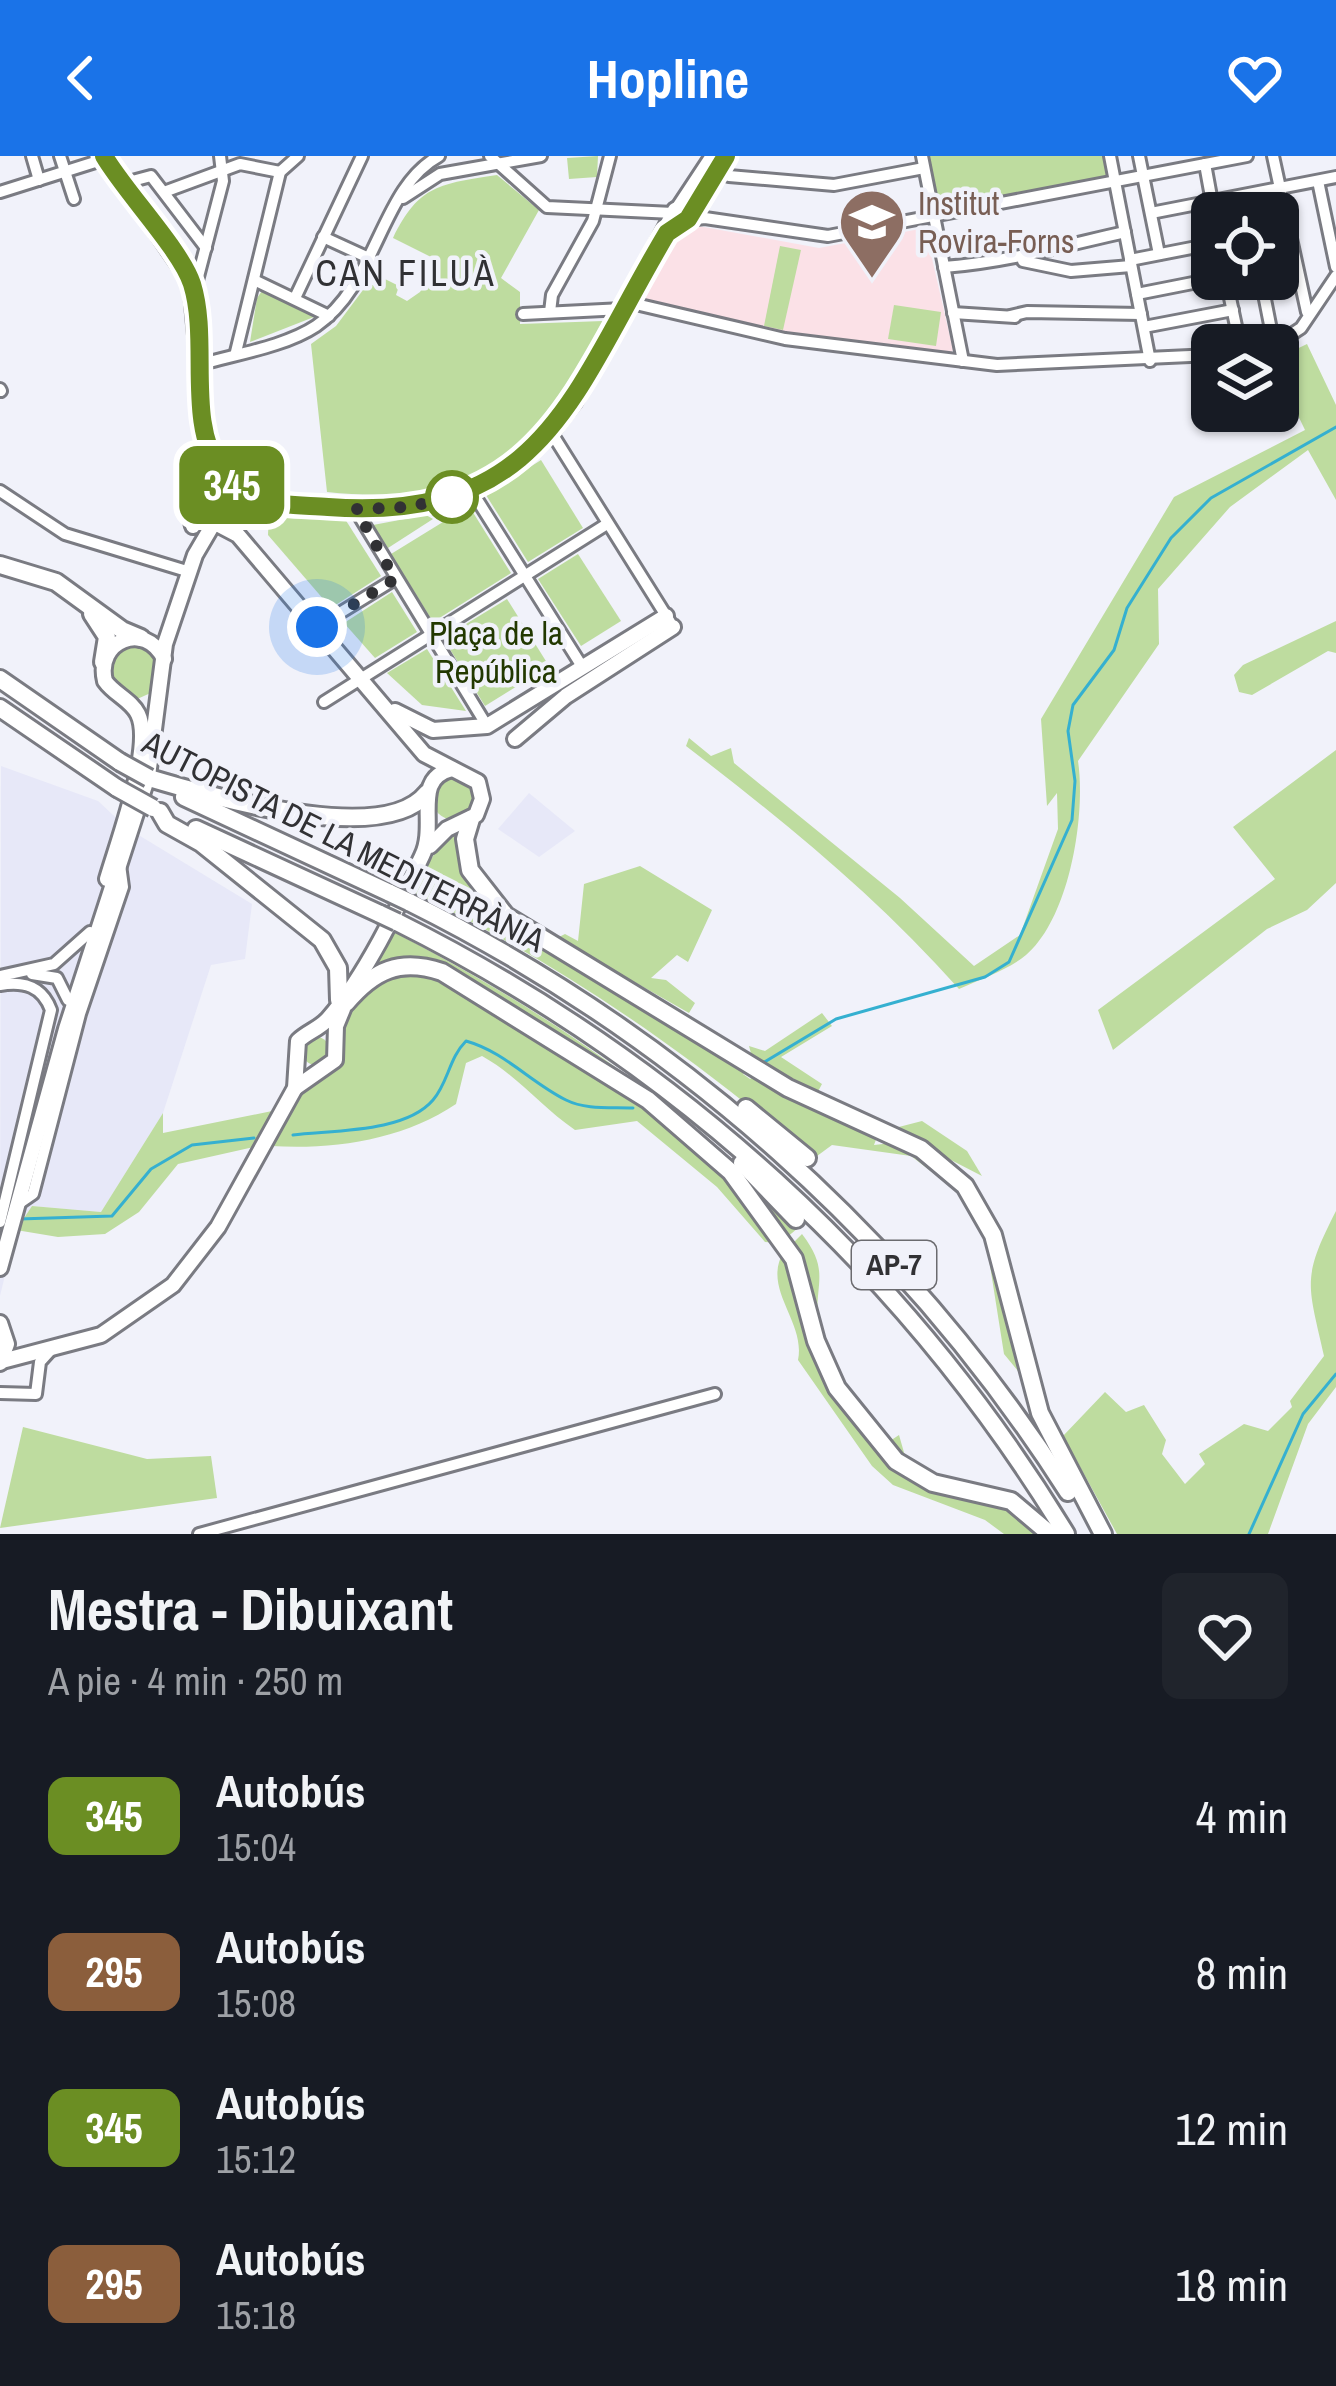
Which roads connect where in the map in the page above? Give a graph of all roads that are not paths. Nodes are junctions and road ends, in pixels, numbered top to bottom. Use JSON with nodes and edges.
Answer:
{"nodes":[{"id":1,"x":32,"y":156,"type":"edge"},
{"id":2,"x":60,"y":156,"type":"edge"},
{"id":3,"x":220,"y":156,"type":"edge"},
{"id":4,"x":298,"y":156,"type":"edge"},
{"id":5,"x":362,"y":156,"type":"edge"},
{"id":6,"x":439,"y":156,"type":"edge"},
{"id":7,"x":541,"y":156,"type":"edge"},
{"id":8,"x":610,"y":156,"type":"edge"},
{"id":9,"x":726,"y":156,"type":"edge"},
{"id":10,"x":1110,"y":156,"type":"edge"},
{"id":11,"x":1139,"y":156,"type":"edge"},
{"id":12,"x":1273,"y":156,"type":"edge"},
{"id":13,"x":107,"y":157,"type":"edge"},
{"id":14,"x":1239,"y":157,"type":"edge"},
{"id":15,"x":493,"y":160,"type":"edge"},
{"id":16,"x":923,"y":162,"type":"edge"},
{"id":17,"x":715,"y":163,"type":"edge"},
{"id":18,"x":1204,"y":164,"type":"junction"},
{"id":19,"x":65,"y":172,"type":"junction"},
{"id":20,"x":222,"y":172,"type":"junction"},
{"id":21,"x":280,"y":172,"type":"junction"},
{"id":22,"x":1143,"y":176,"type":"junction"},
{"id":23,"x":1336,"y":177,"type":"edge"},
{"id":24,"x":39,"y":180,"type":"junction"},
{"id":25,"x":1318,"y":181,"type":"junction"},
{"id":26,"x":1115,"y":182,"type":"junction"},
{"id":27,"x":121,"y":184,"type":"junction"},
{"id":28,"x":1280,"y":188,"type":"junction"},
{"id":29,"x":0,"y":192,"type":"edge"},
{"id":30,"x":164,"y":192,"type":"junction"},
{"id":31,"x":1210,"y":192,"type":"edge"},
{"id":32,"x":1262,"y":192,"type":"edge"},
{"id":33,"x":74,"y":199,"type":"dead end"},
{"id":34,"x":400,"y":201,"type":"junction"},
{"id":35,"x":1191,"y":209,"type":"edge"},
{"id":36,"x":597,"y":211,"type":"junction"},
{"id":37,"x":1151,"y":213,"type":"junction"},
{"id":38,"x":687,"y":214,"type":"junction"},
{"id":39,"x":934,"y":216,"type":"junction"},
{"id":40,"x":1125,"y":232,"type":"junction"},
{"id":41,"x":323,"y":237,"type":"junction"},
{"id":42,"x":206,"y":248,"type":"junction"},
{"id":43,"x":1191,"y":248,"type":"edge"},
{"id":44,"x":1159,"y":254,"type":"junction"},
{"id":45,"x":371,"y":259,"type":"junction"},
{"id":46,"x":1020,"y":260,"type":"junction"},
{"id":47,"x":1131,"y":263,"type":"junction"},
{"id":48,"x":944,"y":267,"type":"junction"},
{"id":49,"x":1336,"y":272,"type":"edge"},
{"id":50,"x":254,"y":280,"type":"junction"},
{"id":51,"x":1191,"y":283,"type":"edge"},
{"id":52,"x":194,"y":293,"type":"junction"},
{"id":53,"x":1137,"y":294,"type":"junction"},
{"id":54,"x":295,"y":298,"type":"junction"},
{"id":55,"x":1230,"y":300,"type":"edge"},
{"id":56,"x":625,"y":306,"type":"junction"},
{"id":57,"x":1232,"y":310,"type":"junction"},
{"id":58,"x":550,"y":312,"type":"junction"},
{"id":59,"x":1307,"y":312,"type":"junction"},
{"id":60,"x":952,"y":313,"type":"junction"},
{"id":61,"x":524,"y":314,"type":"dead end"},
{"id":62,"x":329,"y":316,"type":"junction"},
{"id":63,"x":1142,"y":321,"type":"junction"},
{"id":64,"x":1235,"y":324,"type":"edge"},
{"id":65,"x":1299,"y":325,"type":"edge"},
{"id":66,"x":236,"y":352,"type":"junction"},
{"id":67,"x":1191,"y":358,"type":"edge"},
{"id":68,"x":963,"y":361,"type":"junction"},
{"id":69,"x":1150,"y":361,"type":"junction"},
{"id":70,"x":202,"y":364,"type":"junction"},
{"id":71,"x":551,"y":432,"type":"junction"},
{"id":72,"x":206,"y":442,"type":"junction"},
{"id":73,"x":199,"y":476,"type":"junction"},
{"id":74,"x":224,"y":477,"type":"junction"},
{"id":75,"x":471,"y":490,"type":"junction"},
{"id":76,"x":0,"y":491,"type":"edge"},
{"id":77,"x":236,"y":491,"type":"junction"},
{"id":78,"x":262,"y":502,"type":"junction"},
{"id":79,"x":356,"y":509,"type":"junction"},
{"id":80,"x":233,"y":512,"type":"junction"},
{"id":81,"x":192,"y":520,"type":"junction"},
{"id":82,"x":607,"y":524,"type":"junction"},
{"id":83,"x":215,"y":525,"type":"junction"},
{"id":84,"x":238,"y":535,"type":"junction"},
{"id":85,"x":195,"y":555,"type":"junction"},
{"id":86,"x":0,"y":568,"type":"edge"},
{"id":87,"x":190,"y":572,"type":"junction"},
{"id":88,"x":525,"y":576,"type":"junction"},
{"id":89,"x":395,"y":579,"type":"junction"},
{"id":90,"x":666,"y":621,"type":"junction"},
{"id":91,"x":175,"y":622,"type":"junction"},
{"id":92,"x":317,"y":627,"type":"junction"},
{"id":93,"x":430,"y":635,"type":"junction"},
{"id":94,"x":144,"y":638,"type":"junction"},
{"id":95,"x":164,"y":659,"type":"junction"},
{"id":96,"x":103,"y":662,"type":"junction"},
{"id":97,"x":583,"y":668,"type":"junction"},
{"id":98,"x":0,"y":679,"type":"edge"},
{"id":99,"x":361,"y":679,"type":"junction"},
{"id":100,"x":158,"y":688,"type":"junction"},
{"id":101,"x":122,"y":698,"type":"junction"},
{"id":102,"x":324,"y":702,"type":"dead end"},
{"id":103,"x":0,"y":708,"type":"edge"},
{"id":104,"x":487,"y":726,"type":"junction"},
{"id":105,"x":512,"y":736,"type":"dead end"},
{"id":106,"x":424,"y":754,"type":"junction"},
{"id":107,"x":452,"y":769,"type":"junction"},
{"id":108,"x":157,"y":781,"type":"junction"},
{"id":109,"x":429,"y":795,"type":"junction"},
{"id":110,"x":157,"y":810,"type":"junction"},
{"id":111,"x":462,"y":822,"type":"junction"},
{"id":112,"x":424,"y":854,"type":"junction"},
{"id":113,"x":90,"y":932,"type":"junction"},
{"id":114,"x":17,"y":973,"type":"junction"},
{"id":115,"x":0,"y":980,"type":"edge"},
{"id":116,"x":68,"y":1000,"type":"junction"},
{"id":117,"x":343,"y":1002,"type":"junction"},
{"id":118,"x":313,"y":1030,"type":"junction"},
{"id":119,"x":335,"y":1041,"type":"junction"},
{"id":120,"x":644,"y":1042,"type":"junction"},
{"id":121,"x":297,"y":1055,"type":"junction"},
{"id":122,"x":325,"y":1069,"type":"junction"},
{"id":123,"x":295,"y":1088,"type":"junction"},
{"id":124,"x":693,"y":1109,"type":"junction"},
{"id":125,"x":807,"y":1158,"type":"dead end"},
{"id":126,"x":10,"y":1218,"type":"edge"},
{"id":127,"x":796,"y":1219,"type":"dead end"},
{"id":128,"x":0,"y":1254,"type":"edge"},
{"id":129,"x":0,"y":1268,"type":"edge"},
{"id":130,"x":4,"y":1330,"type":"edge"},
{"id":131,"x":37,"y":1352,"type":"junction"},
{"id":132,"x":1,"y":1362,"type":"edge"},
{"id":133,"x":38,"y":1373,"type":"junction"},
{"id":134,"x":0,"y":1394,"type":"edge"},
{"id":135,"x":716,"y":1394,"type":"dead end"},
{"id":136,"x":1032,"y":1504,"type":"dead end"},
{"id":137,"x":199,"y":1534,"type":"edge"},
{"id":138,"x":1052,"y":1534,"type":"edge"},
{"id":139,"x":1066,"y":1534,"type":"edge"},
{"id":140,"x":1093,"y":1534,"type":"edge"},
{"id":141,"x":1103,"y":1534,"type":"edge"}],
"edges":[{"from":1,"to":24,"type":"street"},
{"from":2,"to":19,"type":"street"},
{"from":3,"to":20,"type":"street"},
{"from":4,"to":21,"type":"street"},
{"from":5,"to":41,"type":"street"},
{"from":6,"to":34,"type":"street"},
{"from":7,"to":15,"type":"street"},
{"from":8,"to":36,"type":"street"},
{"from":9,"to":17,"type":"main road"},
{"from":10,"to":26,"type":"street"},
{"from":11,"to":22,"type":"street"},
{"from":12,"to":28,"type":"street"},
{"from":13,"to":19,"type":"street"},
{"from":13,"to":27,"type":"main road"},
{"from":14,"to":18,"type":"street"},
{"from":15,"to":34,"type":"street"},
{"from":15,"to":36,"type":"street"},
{"from":16,"to":17,"type":"street"},
{"from":16,"to":39,"type":"street"},
{"from":17,"to":38,"type":"main road"},
{"from":18,"to":22,"type":"street"},
{"from":18,"to":31,"type":"street"},
{"from":19,"to":24,"type":"street"},
{"from":19,"to":33,"type":"street"},
{"from":20,"to":21,"type":"street"},
{"from":20,"to":30,"type":"street"},
{"from":20,"to":42,"type":"street"},
{"from":21,"to":50,"type":"street"},
{"from":22,"to":26,"type":"street"},
{"from":22,"to":37,"type":"street"},
{"from":23,"to":25,"type":"street"},
{"from":24,"to":29,"type":"street"},
{"from":25,"to":28,"type":"street"},
{"from":25,"to":49,"type":"street"},
{"from":26,"to":39,"type":"street"},
{"from":26,"to":40,"type":"street"},
{"from":27,"to":30,"type":"street"},
{"from":27,"to":52,"type":"main road"},
{"from":28,"to":32,"type":"street"},
{"from":28,"to":59,"type":"street"},
{"from":30,"to":42,"type":"street"},
{"from":34,"to":45,"type":"street"},
{"from":35,"to":37,"type":"street"},
{"from":36,"to":38,"type":"street"},
{"from":36,"to":58,"type":"street"},
{"from":37,"to":44,"type":"street"},
{"from":38,"to":39,"type":"street"},
{"from":38,"to":56,"type":"main road"},
{"from":39,"to":48,"type":"street"},
{"from":40,"to":46,"type":"street"},
{"from":40,"to":47,"type":"street"},
{"from":41,"to":45,"type":"street"},
{"from":41,"to":54,"type":"street"},
{"from":42,"to":52,"type":"street"},
{"from":43,"to":44,"type":"street"},
{"from":44,"to":47,"type":"street"},
{"from":45,"to":62,"type":"street"},
{"from":46,"to":47,"type":"street"},
{"from":46,"to":48,"type":"street"},
{"from":47,"to":53,"type":"street"},
{"from":48,"to":60,"type":"street"},
{"from":49,"to":59,"type":"street"},
{"from":50,"to":54,"type":"street"},
{"from":50,"to":66,"type":"street"},
{"from":51,"to":53,"type":"street"},
{"from":52,"to":70,"type":"main road"},
{"from":53,"to":63,"type":"street"},
{"from":54,"to":62,"type":"street"},
{"from":55,"to":57,"type":"street"},
{"from":56,"to":58,"type":"street"},
{"from":56,"to":68,"type":"street"},
{"from":56,"to":71,"type":"main road"},
{"from":57,"to":63,"type":"street"},
{"from":57,"to":64,"type":"street"},
{"from":58,"to":61,"type":"street"},
{"from":59,"to":65,"type":"street"},
{"from":60,"to":63,"type":"street"},
{"from":60,"to":68,"type":"street"},
{"from":62,"to":66,"type":"street"},
{"from":63,"to":69,"type":"street"},
{"from":66,"to":70,"type":"street"},
{"from":67,"to":69,"type":"street"},
{"from":68,"to":69,"type":"street"},
{"from":70,"to":72,"type":"main road"},
{"from":71,"to":75,"type":"main road"},
{"from":71,"to":82,"type":"street"},
{"from":72,"to":73,"type":"main road"},
{"from":72,"to":74,"type":"main road"},
{"from":73,"to":74,"type":"main road"},
{"from":73,"to":81,"type":"main road"},
{"from":74,"to":77,"type":"main road"},
{"from":75,"to":79,"type":"main road"},
{"from":75,"to":88,"type":"street"},
{"from":76,"to":87,"type":"street"},
{"from":77,"to":78,"type":"main road"},
{"from":77,"to":80,"type":"main road"},
{"from":78,"to":79,"type":"main road"},
{"from":78,"to":80,"type":"main road"},
{"from":79,"to":89,"type":"street"},
{"from":80,"to":83,"type":"main road"},
{"from":80,"to":84,"type":"main road"},
{"from":81,"to":83,"type":"main road"},
{"from":81,"to":85,"type":"main road"},
{"from":82,"to":88,"type":"street"},
{"from":82,"to":90,"type":"street"},
{"from":83,"to":84,"type":"main road"},
{"from":83,"to":85,"type":"main road"},
{"from":84,"to":92,"type":"main road"},
{"from":85,"to":87,"type":"main road"},
{"from":86,"to":94,"type":"highway"},
{"from":86,"to":96,"type":"highway"},
{"from":87,"to":91,"type":"main road"},
{"from":88,"to":93,"type":"street"},
{"from":88,"to":97,"type":"street"},
{"from":89,"to":92,"type":"street"},
{"from":89,"to":93,"type":"street"},
{"from":90,"to":97,"type":"main road"},
{"from":90,"to":105,"type":"main road"},
{"from":91,"to":94,"type":"main road"},
{"from":91,"to":95,"type":"main road"},
{"from":92,"to":99,"type":"main road"},
{"from":93,"to":99,"type":"street"},
{"from":93,"to":104,"type":"street"},
{"from":94,"to":95,"type":"main road"},
{"from":94,"to":96,"type":"main road"},
{"from":95,"to":100,"type":"main road"},
{"from":96,"to":101,"type":"main road"},
{"from":97,"to":104,"type":"main road"},
{"from":98,"to":108,"type":"highway","name":"AUTOPISTA DE LA MEDITERRÀNIA","number":"AP-7","bridge":true},
{"from":99,"to":102,"type":"street"},
{"from":99,"to":104,"type":"main road"},
{"from":99,"to":106,"type":"main road"},
{"from":100,"to":101,"type":"main road"},
{"from":100,"to":126,"type":"main road"},
{"from":101,"to":113,"type":"main road"},
{"from":103,"to":110,"type":"highway","name":"AUTOPISTA DE LA MEDITERRÀNIA","number":"AP-7","bridge":true},
{"from":106,"to":107,"type":"main road"},
{"from":106,"to":109,"type":"main road"},
{"from":107,"to":109,"type":"main road"},
{"from":107,"to":111,"type":"main road"},
{"from":108,"to":109,"type":"highway"},
{"from":108,"to":120,"type":"highway","name":"AUTOPISTA DE LA MEDITERRÀNIA","number":"AP-7","bridge":true},
{"from":109,"to":111,"type":"main road"},
{"from":109,"to":112,"type":"main road"},
{"from":110,"to":117,"type":"highway"},
{"from":110,"to":124,"type":"highway","name":"AUTOPISTA DE LA MEDITERRÀNIA","number":"AP-7"},
{"from":111,"to":112,"type":"main road"},
{"from":111,"to":141,"type":"highway"},
{"from":112,"to":117,"type":"main road"},
{"from":113,"to":114,"type":"street"},
{"from":113,"to":116,"type":"main road"},
{"from":114,"to":115,"type":"street"},
{"from":114,"to":116,"type":"street"},
{"from":115,"to":126,"type":"street"},
{"from":116,"to":126,"type":"main road"},
{"from":117,"to":118,"type":"main road"},
{"from":117,"to":119,"type":"main road"},
{"from":117,"to":138,"type":"highway"},
{"from":118,"to":119,"type":"main road"},
{"from":118,"to":121,"type":"main road"},
{"from":119,"to":122,"type":"main road"},
{"from":120,"to":125,"type":"highway"},
{"from":120,"to":140,"type":"highway","name":"AUTOPISTA DE LA MEDITERRÀNIA","number":"AP-7"},
{"from":121,"to":122,"type":"main road"},
{"from":121,"to":123,"type":"main road"},
{"from":122,"to":123,"type":"main road"},
{"from":123,"to":131,"type":"main road"},
{"from":124,"to":127,"type":"highway"},
{"from":124,"to":139,"type":"highway","name":"AUTOPISTA DE LA MEDITERRÀNIA","number":"AP-7"},
{"from":126,"to":128,"type":"main road"},
{"from":126,"to":129,"type":"main road"},
{"from":130,"to":131,"type":"main road"},
{"from":130,"to":132,"type":"main road"},
{"from":131,"to":132,"type":"main road"},
{"from":131,"to":133,"type":"street"},
{"from":131,"to":133,"type":"street"},
{"from":133,"to":134,"type":"street"},
{"from":135,"to":137,"type":"street"},
{"from":136,"to":138,"type":"highway"}]}
